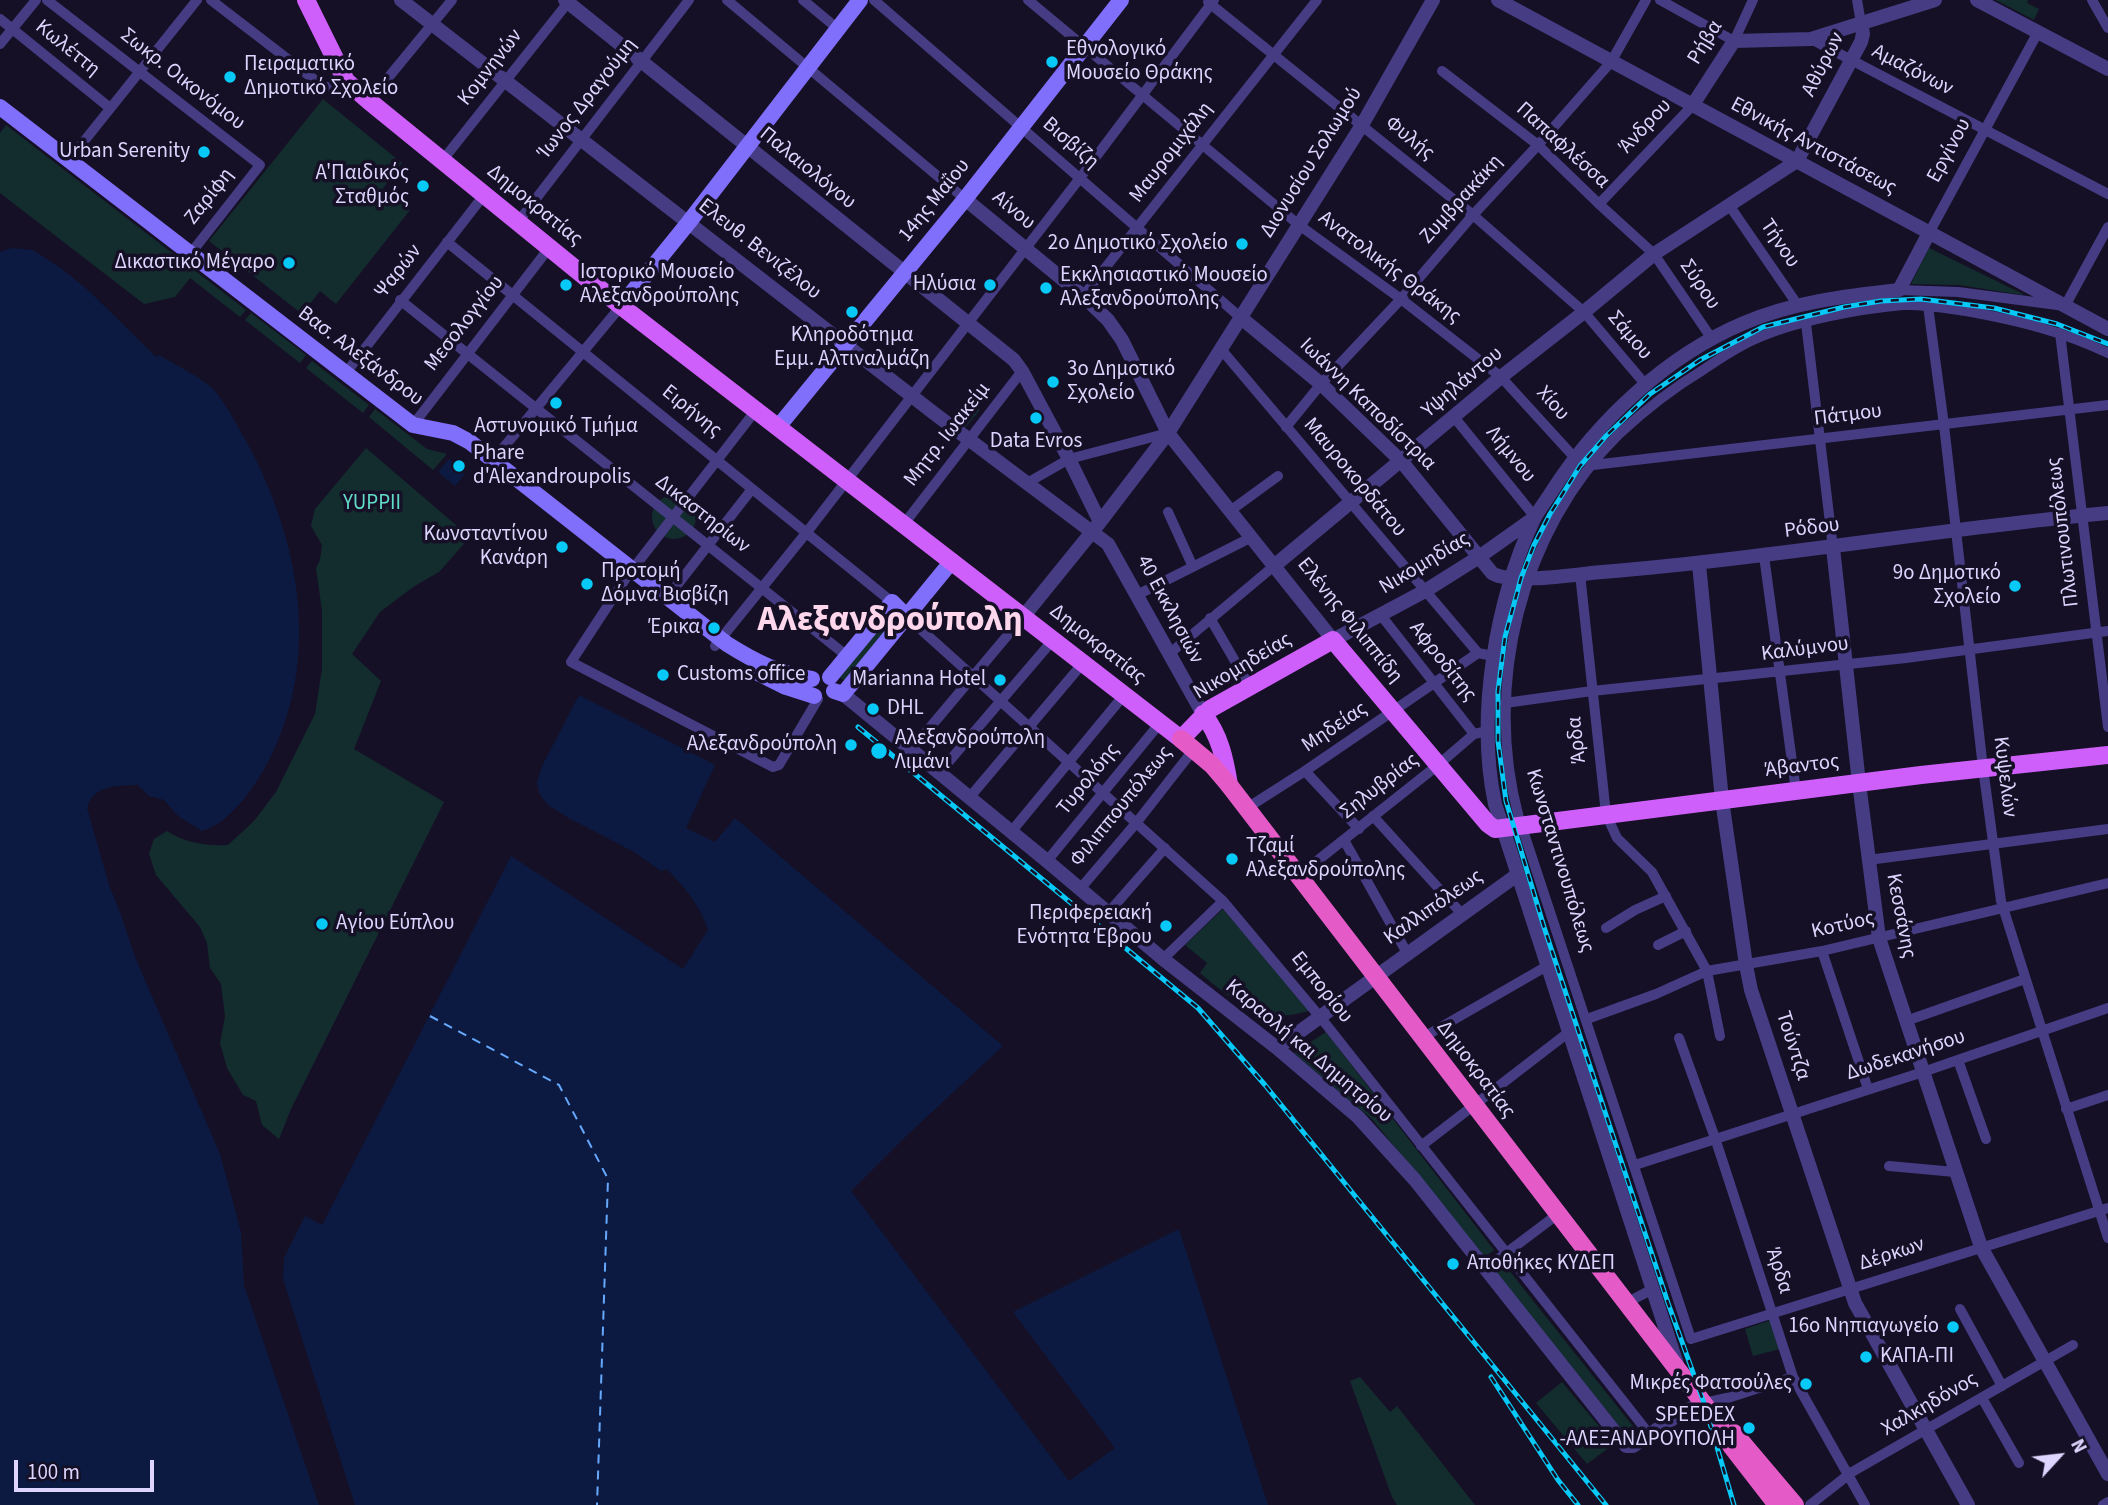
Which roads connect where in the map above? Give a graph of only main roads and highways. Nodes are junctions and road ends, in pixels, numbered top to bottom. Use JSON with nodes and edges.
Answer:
{"nodes":[{"id":1,"x":306,"y":0,"type":"edge"},
{"id":2,"x":860,"y":0,"type":"edge"},
{"id":3,"x":1121,"y":0,"type":"edge"},
{"id":4,"x":0,"y":107,"type":"edge"},
{"id":5,"x":621,"y":306,"type":"junction"},
{"id":6,"x":778,"y":427,"type":"junction"},
{"id":7,"x":952,"y":561,"type":"junction"},
{"id":8,"x":627,"y":570,"type":"junction"},
{"id":9,"x":908,"y":617,"type":"junction"},
{"id":10,"x":1334,"y":640,"type":"joint"},
{"id":11,"x":718,"y":643,"type":"junction"},
{"id":12,"x":812,"y":679,"type":"junction"},
{"id":13,"x":836,"y":687,"type":"junction"},
{"id":14,"x":816,"y":697,"type":"junction"},
{"id":15,"x":1203,"y":714,"type":"junction"},
{"id":16,"x":1187,"y":744,"type":"junction"},
{"id":17,"x":2108,"y":755,"type":"edge"},
{"id":18,"x":1229,"y":785,"type":"junction"},
{"id":19,"x":1502,"y":828,"type":"joint"},
{"id":20,"x":1709,"y":1410,"type":"junction"},
{"id":21,"x":1777,"y":1505,"type":"edge"},
{"id":22,"x":1795,"y":1505,"type":"edge"}],
"edges":[{"from":1,"to":5,"type":"main road","name":"Δημοκρατίας"},
{"from":2,"to":5,"type":"main road"},
{"from":3,"to":6,"type":"main road","name":"14ης Μαΐου"},
{"from":4,"to":8,"type":"main road","name":"Βασ. Αλεξάνδρου"},
{"from":5,"to":6,"type":"main road","name":"Δημοκρατίας"},
{"from":6,"to":7,"type":"main road","name":"Δημοκρατίας"},
{"from":7,"to":9,"type":"main road"},
{"from":7,"to":16,"type":"main road","name":"Δημοκρατίας"},
{"from":8,"to":11,"type":"main road","name":"Βασ. Αλεξάνδρου"},
{"from":8,"to":11,"type":"main road","name":"Βασ. Αλεξάνδρου"},
{"from":9,"to":13,"type":"main road"},
{"from":9,"to":13,"type":"main road","name":"Ειρήνης"},
{"from":10,"to":15,"type":"main road","name":"Νικομηδείας"},
{"from":10,"to":19,"type":"main road","name":"Ελένης Φιλιππίδη"},
{"from":11,"to":12,"type":"main road","name":"Βασ. Αλεξάνδρου"},
{"from":11,"to":14,"type":"main road","name":"Βασ. Αλεξάνδρου"},
{"from":12,"to":13,"type":"main road"},
{"from":12,"to":14,"type":"main road"},
{"from":13,"to":14,"type":"main road"},
{"from":15,"to":16,"type":"main road","name":"Νικομηδείας"},
{"from":15,"to":18,"type":"main road"},
{"from":16,"to":18,"type":"highway","name":"Δημοκρατίας"},
{"from":17,"to":19,"type":"main road","name":"Άβαντος"},
{"from":18,"to":20,"type":"highway","name":"Δημοκρατίας"},
{"from":20,"to":21,"type":"highway","name":"Δημοκρατίας"},
{"from":20,"to":22,"type":"highway","name":"Δημοκρατίας"}]}
